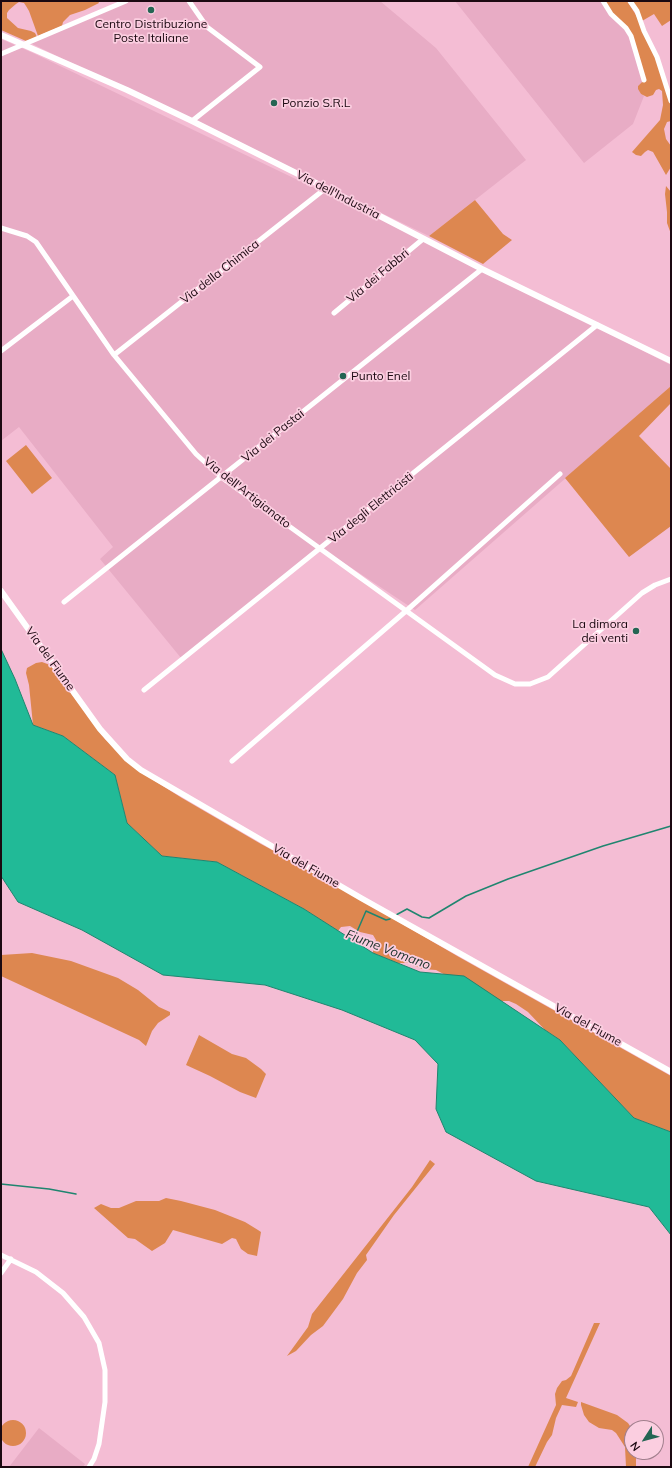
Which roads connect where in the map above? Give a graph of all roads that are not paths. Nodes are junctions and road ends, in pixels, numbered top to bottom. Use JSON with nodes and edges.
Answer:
{"nodes":[{"id":1,"x":126,"y":1,"type":"edge"},
{"id":2,"x":189,"y":1,"type":"edge"},
{"id":3,"x":603,"y":1,"type":"edge"},
{"id":4,"x":630,"y":1,"type":"edge"},
{"id":5,"x":1,"y":35,"type":"edge"},
{"id":6,"x":24,"y":44,"type":"junction"},
{"id":7,"x":1,"y":54,"type":"edge"},
{"id":8,"x":644,"y":80,"type":"dead end"},
{"id":9,"x":671,"y":101,"type":"edge"},
{"id":10,"x":192,"y":121,"type":"junction"},
{"id":11,"x":326,"y":188,"type":"junction"},
{"id":12,"x":1,"y":228,"type":"edge"},
{"id":13,"x":423,"y":239,"type":"junction"},
{"id":14,"x":482,"y":269,"type":"junction"},
{"id":15,"x":73,"y":296,"type":"junction"},
{"id":16,"x":334,"y":313,"type":"dead end"},
{"id":17,"x":597,"y":325,"type":"junction"},
{"id":18,"x":1,"y":351,"type":"edge"},
{"id":19,"x":114,"y":356,"type":"junction"},
{"id":20,"x":671,"y":361,"type":"edge"},
{"id":21,"x":560,"y":474,"type":"dead end"},
{"id":22,"x":221,"y":477,"type":"junction"},
{"id":23,"x":320,"y":549,"type":"junction"},
{"id":24,"x":671,"y":579,"type":"edge"},
{"id":25,"x":1,"y":591,"type":"edge"},
{"id":26,"x":64,"y":602,"type":"dead end"},
{"id":27,"x":406,"y":611,"type":"junction"},
{"id":28,"x":144,"y":690,"type":"dead end"},
{"id":29,"x":232,"y":761,"type":"dead end"},
{"id":30,"x":671,"y":1072,"type":"edge"},
{"id":31,"x":1,"y":1255,"type":"edge"},
{"id":32,"x":10,"y":1259,"type":"junction"},
{"id":33,"x":1,"y":1273,"type":"edge"},
{"id":34,"x":89,"y":1467,"type":"edge"}],
"edges":[{"from":1,"to":6,"type":"street"},
{"from":2,"to":10,"type":"street"},
{"from":3,"to":8,"type":"street"},
{"from":4,"to":9,"type":"street"},
{"from":5,"to":6,"type":"street","name":"Via dell'Industria"},
{"from":6,"to":7,"type":"street"},
{"from":6,"to":10,"type":"street","name":"Via dell'Industria"},
{"from":10,"to":11,"type":"street","name":"Via dell'Industria"},
{"from":11,"to":13,"type":"street","name":"Via dell'Industria"},
{"from":11,"to":19,"type":"street","name":"Via della Chimica"},
{"from":12,"to":15,"type":"street","name":"Via dell'Artigianato"},
{"from":13,"to":14,"type":"street","name":"Via dell'Industria"},
{"from":13,"to":16,"type":"street","name":"Via dei Fabbri"},
{"from":14,"to":17,"type":"street","name":"Via dell'Industria"},
{"from":14,"to":22,"type":"street","name":"Via dei Pastai"},
{"from":15,"to":18,"type":"street"},
{"from":15,"to":19,"type":"street","name":"Via dell'Artigianato"},
{"from":17,"to":20,"type":"street","name":"Via dell'Industria"},
{"from":17,"to":23,"type":"street","name":"Via degli Elettricisti"},
{"from":19,"to":22,"type":"street","name":"Via dell'Artigianato"},
{"from":21,"to":27,"type":"street"},
{"from":22,"to":23,"type":"street","name":"Via dell'Artigianato"},
{"from":22,"to":26,"type":"street","name":"Via dei Pastai"},
{"from":23,"to":27,"type":"street","name":"Via dell'Artigianato"},
{"from":23,"to":28,"type":"street","name":"Via degli Elettricisti"},
{"from":24,"to":27,"type":"street","name":"Via dell'Artigianato"},
{"from":25,"to":30,"type":"street","name":"Via del Fiume"},
{"from":27,"to":29,"type":"street"},
{"from":31,"to":32,"type":"street"},
{"from":32,"to":33,"type":"street"},
{"from":32,"to":34,"type":"street"}]}
